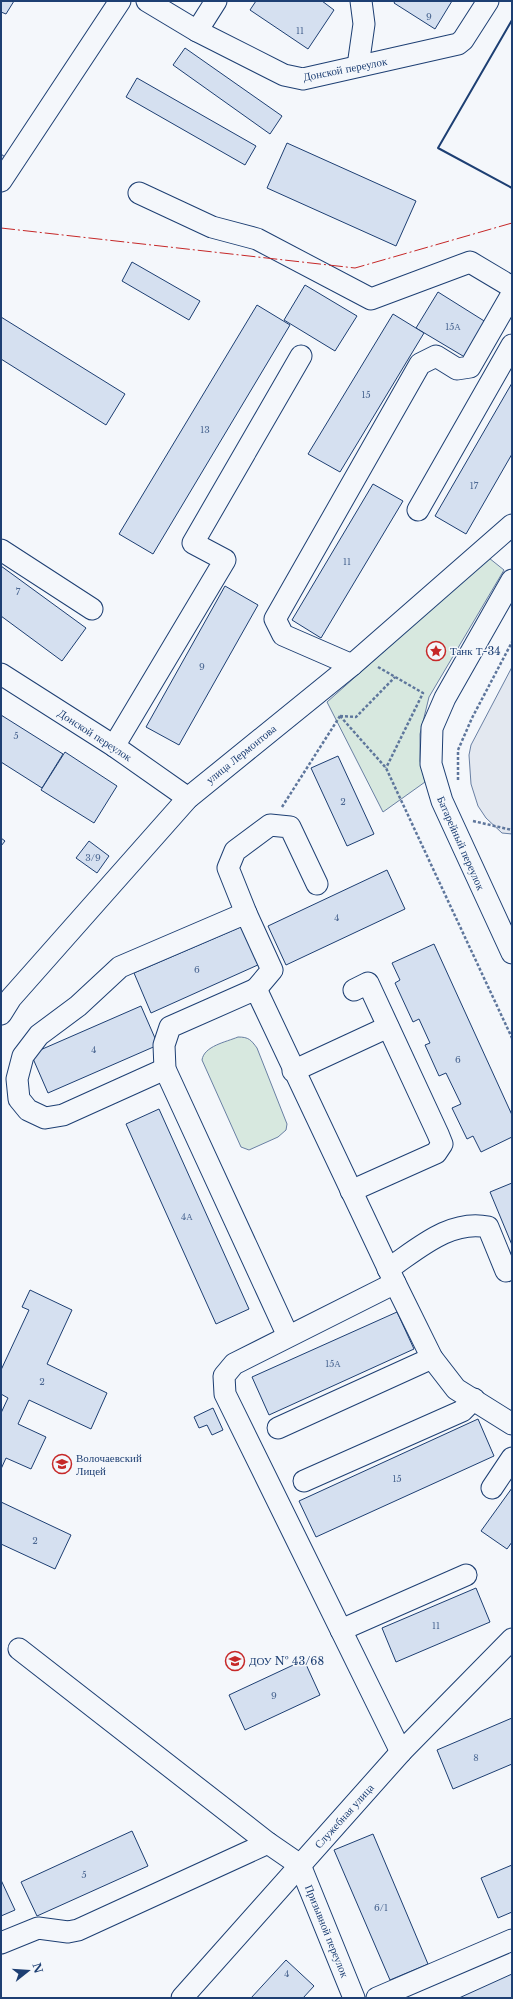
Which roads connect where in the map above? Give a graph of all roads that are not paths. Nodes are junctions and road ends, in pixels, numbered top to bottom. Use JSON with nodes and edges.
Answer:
{"nodes":[{"id":1,"x":120,"y":1,"type":"edge"},
{"id":2,"x":148,"y":1,"type":"edge"},
{"id":3,"x":216,"y":1,"type":"edge"},
{"id":4,"x":361,"y":1,"type":"edge"},
{"id":5,"x":488,"y":1,"type":"edge"},
{"id":6,"x":197,"y":31,"type":"junction"},
{"id":7,"x":358,"y":66,"type":"junction"},
{"id":8,"x":1,"y":181,"type":"edge"},
{"id":9,"x":139,"y":193,"type":"dead end"},
{"id":10,"x":512,"y":287,"type":"edge"},
{"id":11,"x":512,"y":294,"type":"edge"},
{"id":12,"x":512,"y":345,"type":"edge"},
{"id":13,"x":301,"y":356,"type":"dead end"},
{"id":14,"x":418,"y":510,"type":"dead end"},
{"id":15,"x":512,"y":525,"type":"edge"},
{"id":16,"x":1,"y":550,"type":"edge"},
{"id":17,"x":512,"y":580,"type":"edge"},
{"id":18,"x":92,"y":609,"type":"dead end"},
{"id":19,"x":358,"y":659,"type":"junction"},
{"id":20,"x":1,"y":674,"type":"edge"},
{"id":21,"x":114,"y":746,"type":"junction"},
{"id":22,"x":188,"y":798,"type":"junction"},
{"id":23,"x":317,"y":884,"type":"dead end"},
{"id":24,"x":246,"y":913,"type":"junction"},
{"id":25,"x":512,"y":953,"type":"edge"},
{"id":26,"x":256,"y":989,"type":"junction"},
{"id":27,"x":354,"y":990,"type":"dead end"},
{"id":28,"x":4,"y":1001,"type":"edge"},
{"id":29,"x":388,"y":1027,"type":"junction"},
{"id":30,"x":165,"y":1069,"type":"junction"},
{"id":31,"x":293,"y":1071,"type":"junction"},
{"id":32,"x":351,"y":1191,"type":"junction"},
{"id":33,"x":506,"y":1271,"type":"dead end"},
{"id":34,"x":391,"y":1276,"type":"junction"},
{"id":35,"x":288,"y":1336,"type":"junction"},
{"id":36,"x":432,"y":1358,"type":"junction"},
{"id":37,"x":474,"y":1399,"type":"junction"},
{"id":38,"x":512,"y":1424,"type":"edge"},
{"id":39,"x":278,"y":1428,"type":"dead end"},
{"id":40,"x":512,"y":1458,"type":"edge"},
{"id":41,"x":304,"y":1481,"type":"dead end"},
{"id":42,"x":492,"y":1488,"type":"dead end"},
{"id":43,"x":466,"y":1575,"type":"dead end"},
{"id":44,"x":341,"y":1630,"type":"junction"},
{"id":45,"x":512,"y":1639,"type":"edge"},
{"id":46,"x":19,"y":1649,"type":"dead end"},
{"id":47,"x":401,"y":1752,"type":"junction"},
{"id":48,"x":268,"y":1843,"type":"junction"},
{"id":49,"x":300,"y":1865,"type":"junction"},
{"id":50,"x":512,"y":1940,"type":"edge"},
{"id":51,"x":1,"y":1943,"type":"edge"},
{"id":52,"x":182,"y":1998,"type":"edge"},
{"id":53,"x":354,"y":1998,"type":"edge"},
{"id":54,"x":377,"y":1998,"type":"edge"}],
"edges":[{"from":1,"to":8,"type":"street"},
{"from":2,"to":6,"type":"street","name":"Донской переулок"},
{"from":3,"to":6,"type":"street"},
{"from":4,"to":7,"type":"street"},
{"from":5,"to":7,"type":"street","name":"Донской переулок"},
{"from":6,"to":7,"type":"street","name":"Донской переулок"},
{"from":9,"to":10,"type":"street"},
{"from":11,"to":19,"type":"street"},
{"from":12,"to":14,"type":"street"},
{"from":13,"to":21,"type":"street"},
{"from":15,"to":19,"type":"street","name":"улица Лермонтова"},
{"from":16,"to":18,"type":"street"},
{"from":17,"to":25,"type":"street","name":"Батарейный переулок"},
{"from":19,"to":22,"type":"street","name":"улица Лермонтова"},
{"from":20,"to":21,"type":"street","name":"Донской переулок"},
{"from":21,"to":22,"type":"street","name":"Донской переулок"},
{"from":22,"to":28,"type":"street","name":"улица Лермонтова"},
{"from":23,"to":24,"type":"street"},
{"from":24,"to":26,"type":"street"},
{"from":24,"to":30,"type":"street"},
{"from":26,"to":30,"type":"street"},
{"from":26,"to":31,"type":"street"},
{"from":27,"to":29,"type":"street"},
{"from":29,"to":31,"type":"street"},
{"from":29,"to":32,"type":"street"},
{"from":30,"to":35,"type":"street"},
{"from":31,"to":32,"type":"street"},
{"from":32,"to":34,"type":"street"},
{"from":33,"to":34,"type":"street"},
{"from":34,"to":35,"type":"street"},
{"from":34,"to":36,"type":"street"},
{"from":35,"to":44,"type":"street"},
{"from":36,"to":37,"type":"street"},
{"from":36,"to":39,"type":"street"},
{"from":37,"to":38,"type":"street"},
{"from":37,"to":41,"type":"street"},
{"from":40,"to":42,"type":"street"},
{"from":43,"to":44,"type":"street"},
{"from":44,"to":47,"type":"street"},
{"from":45,"to":47,"type":"street","name":"Служебная улица"},
{"from":46,"to":48,"type":"street"},
{"from":47,"to":49,"type":"street","name":"Служебная улица"},
{"from":48,"to":49,"type":"street"},
{"from":48,"to":51,"type":"street"},
{"from":49,"to":52,"type":"street","name":"Служебная улица"},
{"from":49,"to":53,"type":"street","name":"Призывной переулок"},
{"from":50,"to":54,"type":"street"}]}
